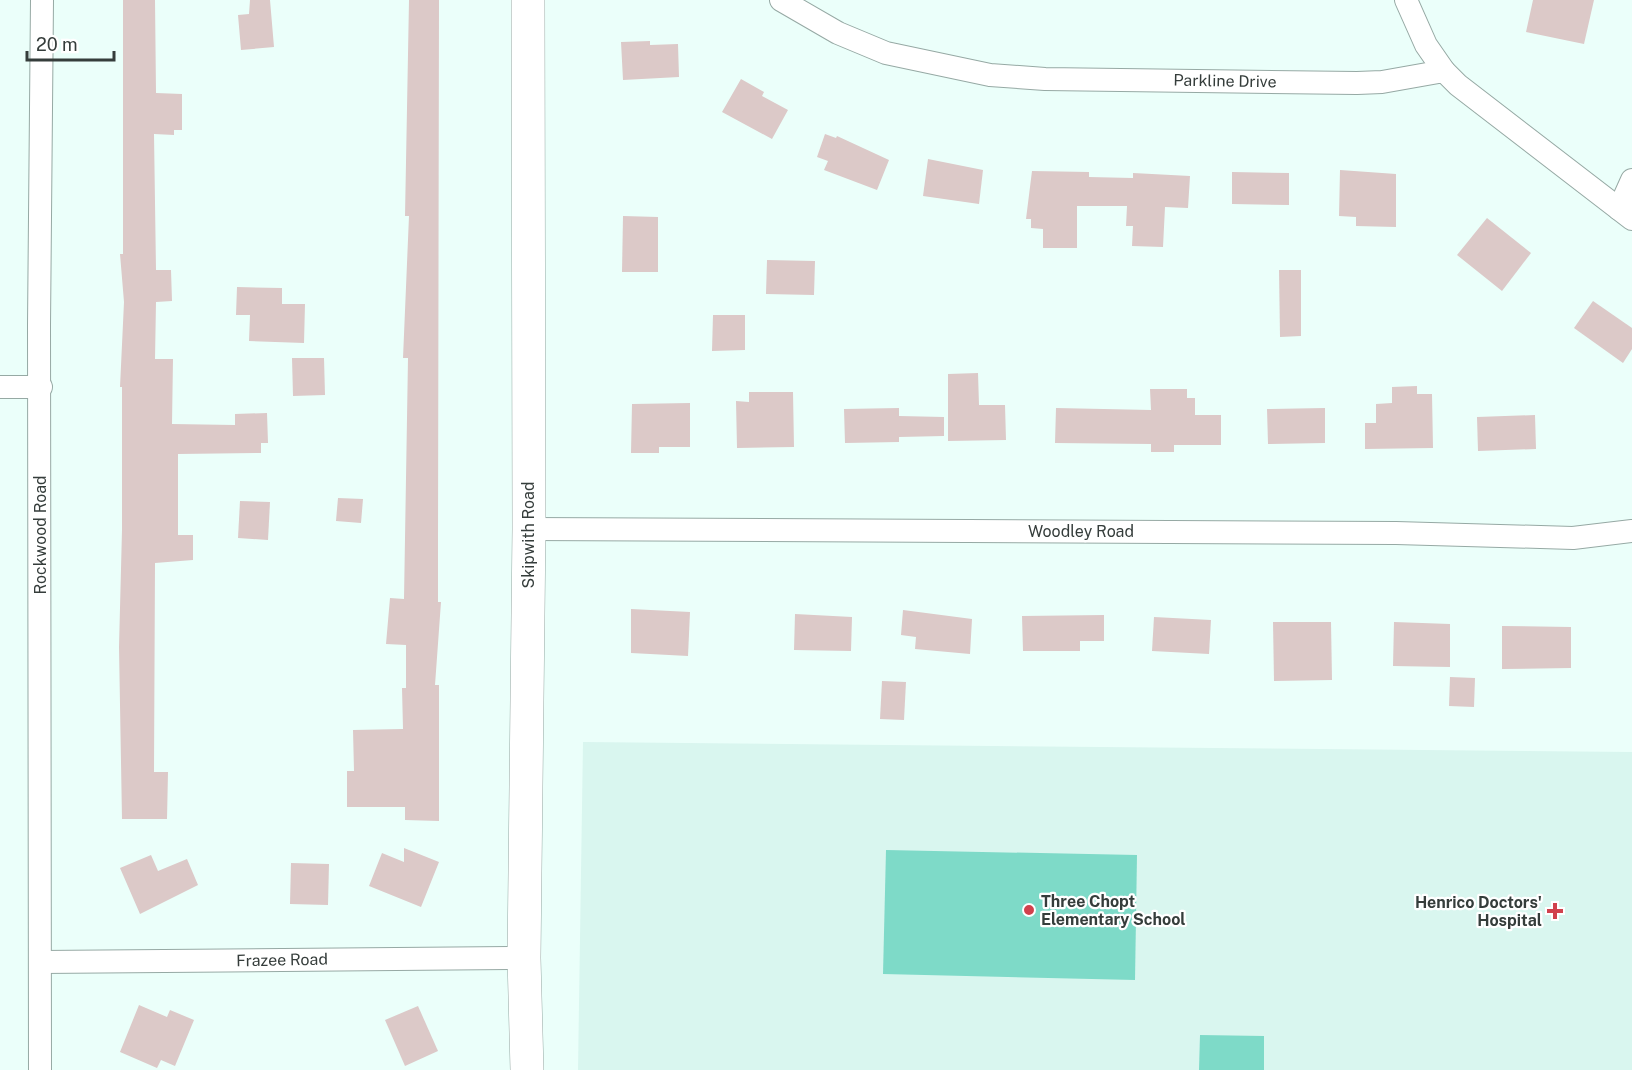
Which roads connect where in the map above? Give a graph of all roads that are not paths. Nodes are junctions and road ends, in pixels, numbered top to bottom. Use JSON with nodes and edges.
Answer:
{"nodes":[{"id":1,"x":42,"y":0,"type":"edge"},
{"id":2,"x":528,"y":0,"type":"edge"},
{"id":3,"x":781,"y":0,"type":"edge"},
{"id":4,"x":1406,"y":0,"type":"edge"},
{"id":5,"x":1444,"y":71,"type":"junction"},
{"id":6,"x":1632,"y":180,"type":"edge"},
{"id":7,"x":1626,"y":214,"type":"edge"},
{"id":8,"x":0,"y":387,"type":"edge"},
{"id":9,"x":41,"y":387,"type":"junction"},
{"id":10,"x":529,"y":529,"type":"junction"},
{"id":11,"x":1632,"y":531,"type":"edge"},
{"id":12,"x":524,"y":958,"type":"junction"},
{"id":13,"x":41,"y":962,"type":"junction"},
{"id":14,"x":40,"y":1070,"type":"edge"},
{"id":15,"x":527,"y":1070,"type":"edge"}],
"edges":[{"from":1,"to":9,"type":"street","name":"Rockwood Road"},
{"from":2,"to":10,"type":"main road","name":"Skipwith Road"},
{"from":3,"to":5,"type":"street","name":"Parkline Drive"},
{"from":4,"to":5,"type":"street"},
{"from":5,"to":7,"type":"street"},
{"from":6,"to":7,"type":"street"},
{"from":8,"to":9,"type":"street"},
{"from":9,"to":13,"type":"street","name":"Rockwood Road"},
{"from":10,"to":11,"type":"street","name":"Woodley Road"},
{"from":10,"to":12,"type":"main road","name":"Skipwith Road"},
{"from":12,"to":13,"type":"street","name":"Frazee Road"},
{"from":12,"to":15,"type":"main road","name":"Skipwith Road"},
{"from":13,"to":14,"type":"street","name":"Rockwood Road"}]}
